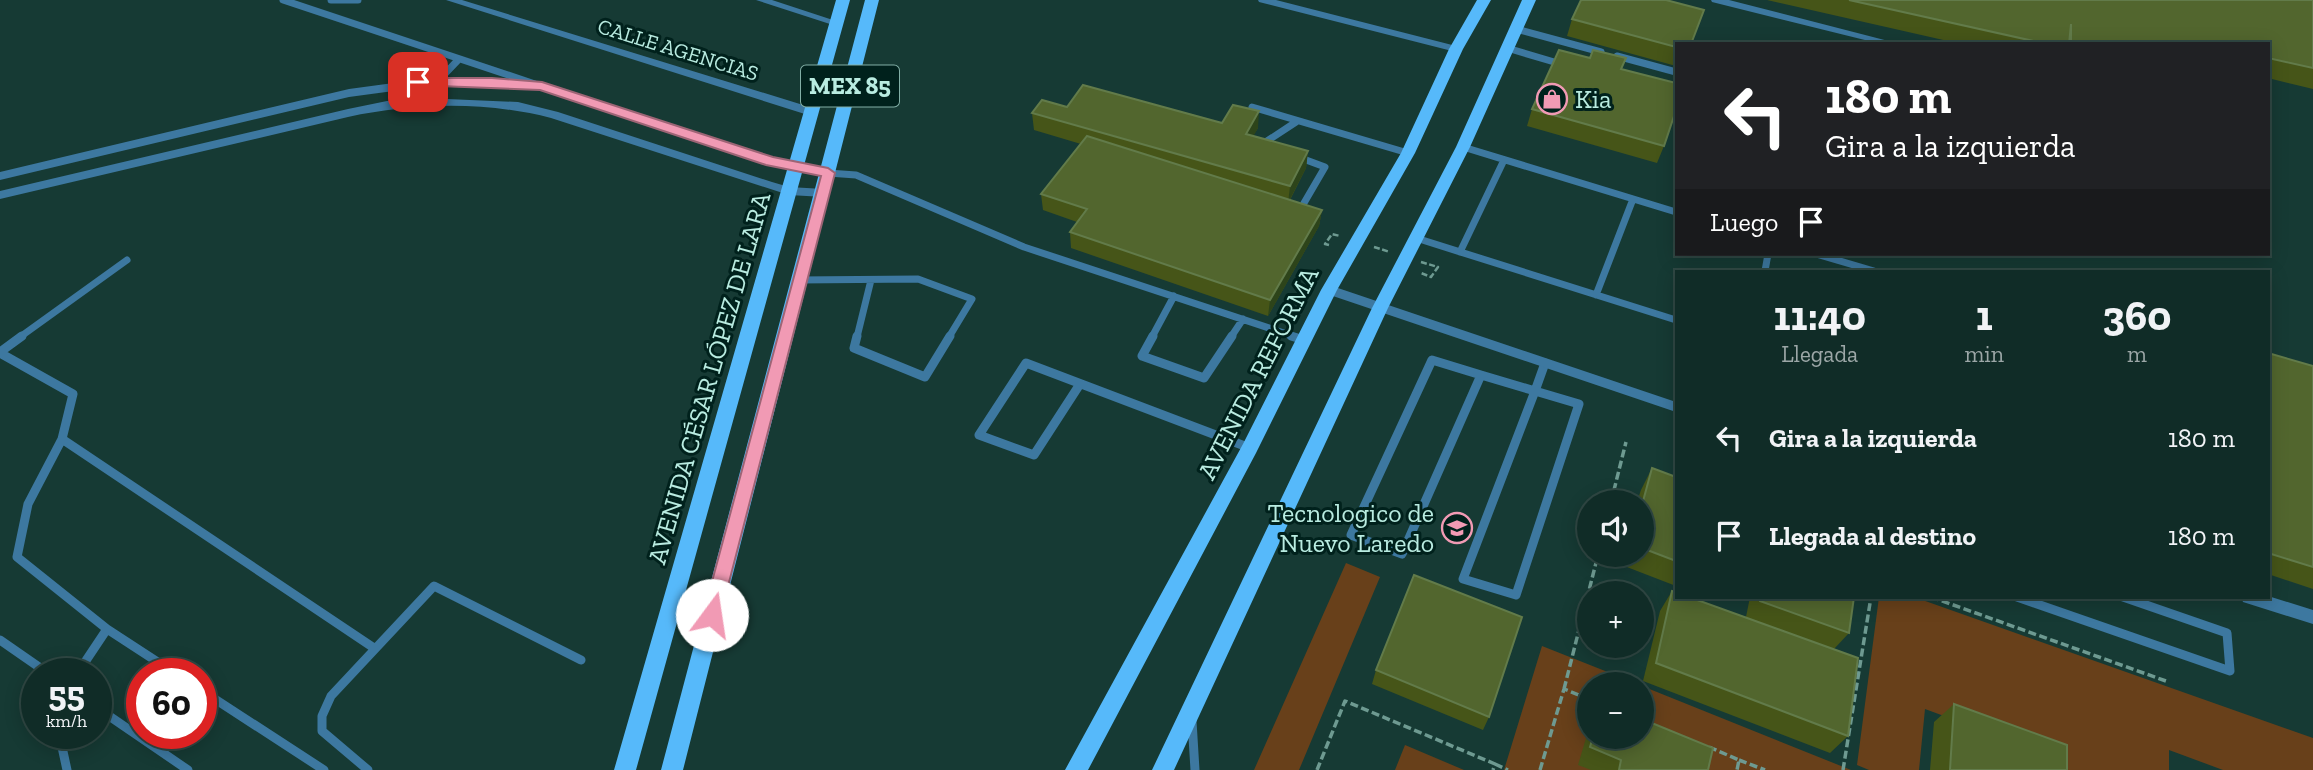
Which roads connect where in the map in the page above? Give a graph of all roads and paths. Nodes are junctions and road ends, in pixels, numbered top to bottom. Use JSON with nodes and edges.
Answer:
{"nodes":[{"id":1,"x":283,"y":0,"type":"edge"},
{"id":2,"x":331,"y":0,"type":"edge"},
{"id":3,"x":358,"y":0,"type":"edge"},
{"id":4,"x":451,"y":0,"type":"edge"},
{"id":5,"x":761,"y":0,"type":"edge"},
{"id":6,"x":844,"y":0,"type":"edge"},
{"id":7,"x":872,"y":0,"type":"edge"},
{"id":8,"x":1264,"y":0,"type":"edge"},
{"id":9,"x":1484,"y":0,"type":"edge"},
{"id":10,"x":1529,"y":0,"type":"edge"},
{"id":11,"x":1716,"y":0,"type":"edge"},
{"id":12,"x":837,"y":23,"type":"junction"},
{"id":13,"x":1516,"y":29,"type":"junction"},
{"id":14,"x":1887,"y":42,"type":"edge"},
{"id":15,"x":1507,"y":48,"type":"junction"},
{"id":16,"x":1456,"y":49,"type":"junction"},
{"id":17,"x":459,"y":59,"type":"junction"},
{"id":18,"x":1573,"y":67,"type":"edge"},
{"id":19,"x":1675,"y":72,"type":"edge"},
{"id":20,"x":438,"y":81,"type":"junction"},
{"id":21,"x":542,"y":86,"type":"junction"},
{"id":22,"x":1252,"y":107,"type":"edge"},
{"id":23,"x":812,"y":112,"type":"junction"},
{"id":24,"x":1296,"y":122,"type":"junction"},
{"id":25,"x":658,"y":127,"type":"junction"},
{"id":26,"x":639,"y":142,"type":"junction"},
{"id":27,"x":1462,"y":147,"type":"junction"},
{"id":28,"x":1276,"y":148,"type":"edge"},
{"id":29,"x":1289,"y":153,"type":"edge"},
{"id":30,"x":1408,"y":153,"type":"junction"},
{"id":31,"x":1504,"y":160,"type":"junction"},
{"id":32,"x":796,"y":169,"type":"junction"},
{"id":33,"x":828,"y":173,"type":"junction"},
{"id":34,"x":0,"y":176,"type":"edge"},
{"id":35,"x":789,"y":191,"type":"junction"},
{"id":36,"x":824,"y":193,"type":"junction"},
{"id":37,"x":0,"y":195,"type":"edge"},
{"id":38,"x":1633,"y":199,"type":"junction"},
{"id":39,"x":1304,"y":203,"type":"edge"},
{"id":40,"x":1675,"y":212,"type":"edge"},
{"id":41,"x":1345,"y":238,"type":"dead end"},
{"id":42,"x":1416,"y":238,"type":"junction"},
{"id":43,"x":1329,"y":245,"type":"dead end"},
{"id":44,"x":1372,"y":246,"type":"dead end"},
{"id":45,"x":1460,"y":252,"type":"junction"},
{"id":46,"x":1398,"y":254,"type":"dead end"},
{"id":47,"x":1823,"y":256,"type":"edge"},
{"id":48,"x":1411,"y":259,"type":"dead end"},
{"id":49,"x":127,"y":261,"type":"dead end"},
{"id":50,"x":1871,"y":270,"type":"edge"},
{"id":51,"x":1421,"y":273,"type":"dead end"},
{"id":52,"x":798,"y":280,"type":"junction"},
{"id":53,"x":871,"y":280,"type":"junction"},
{"id":54,"x":1329,"y":290,"type":"junction"},
{"id":55,"x":1596,"y":295,"type":"junction"},
{"id":56,"x":1174,"y":296,"type":"junction"},
{"id":57,"x":1380,"y":308,"type":"junction"},
{"id":58,"x":1243,"y":319,"type":"junction"},
{"id":59,"x":1675,"y":320,"type":"edge"},
{"id":60,"x":1304,"y":340,"type":"junction"},
{"id":61,"x":0,"y":353,"type":"edge"},
{"id":62,"x":1545,"y":363,"type":"junction"},
{"id":63,"x":1481,"y":374,"type":"junction"},
{"id":64,"x":1080,"y":384,"type":"junction"},
{"id":65,"x":1535,"y":390,"type":"junction"},
{"id":66,"x":1675,"y":407,"type":"edge"},
{"id":67,"x":62,"y":439,"type":"junction"},
{"id":68,"x":1626,"y":442,"type":"dead end"},
{"id":69,"x":1250,"y":449,"type":"junction"},
{"id":70,"x":1614,"y":490,"type":"edge"},
{"id":71,"x":1595,"y":567,"type":"edge"},
{"id":72,"x":1871,"y":599,"type":"edge"},
{"id":73,"x":1937,"y":599,"type":"edge"},
{"id":74,"x":2023,"y":599,"type":"edge"},
{"id":75,"x":2255,"y":599,"type":"edge"},
{"id":76,"x":2143,"y":600,"type":"edge"},
{"id":77,"x":2313,"y":619,"type":"edge"},
{"id":78,"x":107,"y":629,"type":"junction"},
{"id":79,"x":0,"y":640,"type":"edge"},
{"id":80,"x":374,"y":648,"type":"junction"},
{"id":81,"x":26,"y":658,"type":"edge"},
{"id":82,"x":88,"y":658,"type":"edge"},
{"id":83,"x":151,"y":658,"type":"edge"},
{"id":84,"x":581,"y":660,"type":"dead end"},
{"id":85,"x":2166,"y":681,"type":"dead end"},
{"id":86,"x":1564,"y":689,"type":"junction"},
{"id":87,"x":1577,"y":694,"type":"edge"},
{"id":88,"x":217,"y":700,"type":"edge"},
{"id":89,"x":1191,"y":712,"type":"junction"},
{"id":90,"x":112,"y":718,"type":"edge"},
{"id":91,"x":1703,"y":745,"type":"edge"},
{"id":92,"x":62,"y":749,"type":"edge"},
{"id":93,"x":1739,"y":760,"type":"junction"},
{"id":94,"x":1495,"y":764,"type":"junction"},
{"id":95,"x":1542,"y":769,"type":"edge"},
{"id":96,"x":67,"y":770,"type":"edge"},
{"id":97,"x":188,"y":770,"type":"edge"},
{"id":98,"x":324,"y":770,"type":"edge"},
{"id":99,"x":368,"y":770,"type":"edge"},
{"id":100,"x":625,"y":770,"type":"edge"},
{"id":101,"x":672,"y":770,"type":"edge"},
{"id":102,"x":1076,"y":770,"type":"edge"},
{"id":103,"x":1163,"y":770,"type":"edge"},
{"id":104,"x":1195,"y":770,"type":"edge"},
{"id":105,"x":1317,"y":770,"type":"edge"},
{"id":106,"x":1493,"y":770,"type":"edge"},
{"id":107,"x":1508,"y":770,"type":"edge"},
{"id":108,"x":1737,"y":770,"type":"edge"},
{"id":109,"x":1765,"y":770,"type":"edge"},
{"id":110,"x":1843,"y":770,"type":"edge"}],
"edges":[{"from":1,"to":17,"type":"lane"},
{"from":2,"to":3,"type":"lane"},
{"from":4,"to":23,"type":"street","name":"CALLE AGENCIAS"},
{"from":5,"to":12,"type":"street"},
{"from":6,"to":12,"type":"main road","name":"AVENIDA CÉSAR LÓPEZ DE LARA","number":"MEX 85"},
{"from":7,"to":33,"type":"main road","number":"MEX 85"},
{"from":8,"to":16,"type":"street"},
{"from":9,"to":16,"type":"main road","name":"AVENIDA REFORMA"},
{"from":10,"to":13,"type":"main road"},
{"from":11,"to":14,"type":"street"},
{"from":12,"to":23,"type":"main road","name":"AVENIDA CÉSAR LÓPEZ DE LARA","number":"MEX 85"},
{"from":13,"to":15,"type":"main road"},
{"from":13,"to":19,"type":"lane"},
{"from":15,"to":18,"type":"lane"},
{"from":15,"to":27,"type":"main road"},
{"from":16,"to":30,"type":"main road","name":"AVENIDA REFORMA"},
{"from":17,"to":20,"type":"lane"},
{"from":17,"to":21,"type":"lane"},
{"from":20,"to":21,"type":"street"},
{"from":20,"to":34,"type":"street"},
{"from":21,"to":25,"type":"street"},
{"from":22,"to":24,"type":"lane"},
{"from":23,"to":32,"type":"main road","name":"AVENIDA CÉSAR LÓPEZ DE LARA","number":"MEX 85"},
{"from":24,"to":28,"type":"lane"},
{"from":24,"to":30,"type":"lane"},
{"from":25,"to":26,"type":"street"},
{"from":25,"to":32,"type":"street"},
{"from":26,"to":35,"type":"street"},
{"from":26,"to":37,"type":"street"},
{"from":27,"to":31,"type":"lane"},
{"from":27,"to":42,"type":"main road"},
{"from":29,"to":39,"type":"lane"},
{"from":30,"to":54,"type":"main road","name":"AVENIDA REFORMA"},
{"from":31,"to":38,"type":"lane"},
{"from":31,"to":45,"type":"lane"},
{"from":32,"to":33,"type":"street"},
{"from":32,"to":35,"type":"main road","name":"AVENIDA CÉSAR LÓPEZ DE LARA","number":"MEX 85"},
{"from":33,"to":36,"type":"main road","number":"MEX 85"},
{"from":33,"to":56,"type":"lane"},
{"from":35,"to":36,"type":"street"},
{"from":35,"to":100,"type":"main road","name":"AVENIDA CÉSAR LÓPEZ DE LARA","number":"MEX 85"},
{"from":36,"to":52,"type":"main road","number":"MEX 85"},
{"from":38,"to":40,"type":"lane"},
{"from":38,"to":55,"type":"lane"},
{"from":41,"to":43,"type":"path"},
{"from":42,"to":45,"type":"lane"},
{"from":42,"to":57,"type":"main road"},
{"from":44,"to":46,"type":"path"},
{"from":45,"to":55,"type":"lane"},
{"from":47,"to":50,"type":"lane"},
{"from":48,"to":51,"type":"path"},
{"from":49,"to":61,"type":"lane"},
{"from":52,"to":53,"type":"lane"},
{"from":52,"to":101,"type":"main road","number":"MEX 85"},
{"from":53,"to":53,"type":"lane"},
{"from":54,"to":57,"type":"street"},
{"from":54,"to":60,"type":"main road","name":"AVENIDA REFORMA"},
{"from":55,"to":59,"type":"lane"},
{"from":56,"to":58,"type":"lane"},
{"from":56,"to":58,"type":"lane"},
{"from":57,"to":62,"type":"street"},
{"from":57,"to":89,"type":"main road"},
{"from":58,"to":60,"type":"lane"},
{"from":60,"to":69,"type":"main road","name":"AVENIDA REFORMA"},
{"from":61,"to":67,"type":"lane"},
{"from":62,"to":65,"type":"lane"},
{"from":62,"to":66,"type":"street"},
{"from":63,"to":63,"type":"lane"},
{"from":63,"to":65,"type":"lane"},
{"from":64,"to":64,"type":"lane"},
{"from":64,"to":69,"type":"lane"},
{"from":65,"to":65,"type":"lane"},
{"from":67,"to":78,"type":"lane"},
{"from":67,"to":80,"type":"lane"},
{"from":68,"to":70,"type":"path"},
{"from":69,"to":102,"type":"main road","name":"AVENIDA REFORMA"},
{"from":71,"to":86,"type":"path"},
{"from":72,"to":110,"type":"path"},
{"from":73,"to":85,"type":"path"},
{"from":74,"to":76,"type":"lane"},
{"from":75,"to":77,"type":"street"},
{"from":78,"to":82,"type":"lane"},
{"from":78,"to":83,"type":"lane"},
{"from":79,"to":81,"type":"lane"},
{"from":80,"to":84,"type":"lane"},
{"from":80,"to":99,"type":"lane"},
{"from":86,"to":87,"type":"path"},
{"from":86,"to":95,"type":"path"},
{"from":88,"to":98,"type":"lane"},
{"from":89,"to":103,"type":"main road"},
{"from":89,"to":104,"type":"lane"},
{"from":90,"to":97,"type":"lane"},
{"from":91,"to":93,"type":"path"},
{"from":92,"to":96,"type":"lane"},
{"from":93,"to":108,"type":"path"},
{"from":93,"to":109,"type":"path"},
{"from":94,"to":105,"type":"path"},
{"from":94,"to":106,"type":"path"},
{"from":94,"to":107,"type":"path"}]}
